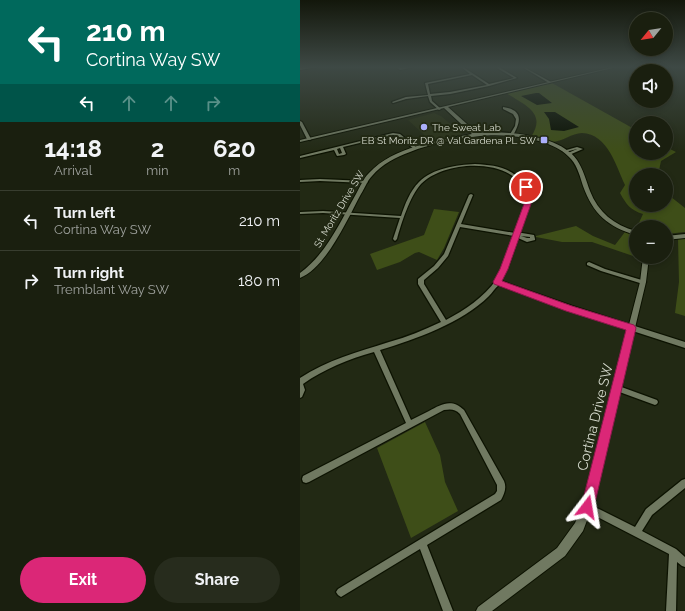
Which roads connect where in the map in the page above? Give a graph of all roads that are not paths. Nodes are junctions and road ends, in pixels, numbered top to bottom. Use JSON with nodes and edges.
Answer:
{"nodes":[{"id":1,"x":430,"y":95,"type":"joint"},
{"id":2,"x":426,"y":96,"type":"edge"},
{"id":3,"x":493,"y":96,"type":"edge"},
{"id":4,"x":393,"y":102,"type":"dead end"},
{"id":5,"x":444,"y":107,"type":"junction"},
{"id":6,"x":504,"y":108,"type":"dead end"},
{"id":7,"x":439,"y":109,"type":"junction"},
{"id":8,"x":425,"y":112,"type":"junction"},
{"id":9,"x":445,"y":113,"type":"junction"},
{"id":10,"x":300,"y":122,"type":"edge"},
{"id":11,"x":476,"y":135,"type":"junction"},
{"id":12,"x":470,"y":136,"type":"junction"},
{"id":13,"x":511,"y":136,"type":"junction"},
{"id":14,"x":309,"y":139,"type":"junction"},
{"id":15,"x":300,"y":141,"type":"edge"},
{"id":16,"x":341,"y":147,"type":"junction"},
{"id":17,"x":415,"y":148,"type":"junction"},
{"id":18,"x":335,"y":149,"type":"junction"},
{"id":19,"x":300,"y":157,"type":"edge"},
{"id":20,"x":300,"y":181,"type":"edge"},
{"id":21,"x":366,"y":182,"type":"junction"},
{"id":22,"x":470,"y":195,"type":"dead end"},
{"id":23,"x":300,"y":213,"type":"edge"},
{"id":24,"x":348,"y":213,"type":"junction"},
{"id":25,"x":403,"y":217,"type":"junction"},
{"id":26,"x":458,"y":225,"type":"junction"},
{"id":27,"x":629,"y":230,"type":"edge"},
{"id":28,"x":516,"y":235,"type":"junction"},
{"id":29,"x":685,"y":236,"type":"edge"},
{"id":30,"x":673,"y":237,"type":"edge"},
{"id":31,"x":395,"y":239,"type":"dead end"},
{"id":32,"x":589,"y":264,"type":"dead end"},
{"id":33,"x":645,"y":264,"type":"edge"},
{"id":34,"x":300,"y":276,"type":"edge"},
{"id":35,"x":497,"y":282,"type":"junction"},
{"id":36,"x":642,"y":282,"type":"junction"},
{"id":37,"x":444,"y":322,"type":"junction"},
{"id":38,"x":631,"y":328,"type":"junction"},
{"id":39,"x":685,"y":345,"type":"edge"},
{"id":40,"x":376,"y":349,"type":"junction"},
{"id":41,"x":300,"y":383,"type":"edge"},
{"id":42,"x":616,"y":388,"type":"junction"},
{"id":43,"x":300,"y":395,"type":"edge"},
{"id":44,"x":655,"y":402,"type":"dead end"},
{"id":45,"x":410,"y":425,"type":"junction"},
{"id":46,"x":306,"y":479,"type":"dead end"},
{"id":47,"x":685,"y":483,"type":"edge"},
{"id":48,"x":587,"y":507,"type":"junction"},
{"id":49,"x":636,"y":532,"type":"junction"},
{"id":50,"x":422,"y":543,"type":"junction"},
{"id":51,"x":673,"y":552,"type":"junction"},
{"id":52,"x":685,"y":563,"type":"edge"},
{"id":53,"x":341,"y":592,"type":"dead end"},
{"id":54,"x":448,"y":611,"type":"edge"},
{"id":55,"x":482,"y":611,"type":"edge"},
{"id":56,"x":671,"y":611,"type":"edge"}],
"edges":[{"from":1,"to":5,"type":"street"},
{"from":1,"to":7,"type":"street"},
{"from":2,"to":4,"type":"street"},
{"from":3,"to":5,"type":"street"},
{"from":5,"to":7,"type":"street"},
{"from":5,"to":11,"type":"street"},
{"from":6,"to":13,"type":"street"},
{"from":7,"to":8,"type":"street"},
{"from":7,"to":9,"type":"street"},
{"from":8,"to":9,"type":"street"},
{"from":8,"to":14,"type":"street"},
{"from":9,"to":12,"type":"street"},
{"from":10,"to":14,"type":"street"},
{"from":11,"to":12,"type":"street","name":"St. Moritz Drive SW"},
{"from":11,"to":13,"type":"street","name":"St. Moritz Drive SW"},
{"from":12,"to":17,"type":"street","name":"St. Moritz Drive SW"},
{"from":13,"to":27,"type":"street","name":"St. Moritz Drive SW"},
{"from":14,"to":15,"type":"street"},
{"from":16,"to":17,"type":"street"},
{"from":16,"to":18,"type":"street"},
{"from":16,"to":18,"type":"street"},
{"from":17,"to":21,"type":"street","name":"St. Moritz Drive SW"},
{"from":18,"to":19,"type":"street"},
{"from":20,"to":21,"type":"street"},
{"from":21,"to":24,"type":"street","name":"St. Moritz Drive SW"},
{"from":22,"to":26,"type":"street"},
{"from":23,"to":24,"type":"street"},
{"from":24,"to":25,"type":"street"},
{"from":24,"to":34,"type":"street","name":"St. Moritz Drive SW"},
{"from":25,"to":28,"type":"street"},
{"from":25,"to":31,"type":"street"},
{"from":26,"to":28,"type":"street"},
{"from":26,"to":37,"type":"street"},
{"from":28,"to":35,"type":"street"},
{"from":29,"to":30,"type":"street"},
{"from":32,"to":36,"type":"street"},
{"from":33,"to":36,"type":"street","name":"Cortina Drive SW"},
{"from":35,"to":37,"type":"street"},
{"from":35,"to":38,"type":"street"},
{"from":36,"to":38,"type":"street","name":"Cortina Drive SW"},
{"from":37,"to":40,"type":"street"},
{"from":38,"to":39,"type":"street"},
{"from":38,"to":42,"type":"street","name":"Cortina Drive SW"},
{"from":40,"to":41,"type":"street"},
{"from":40,"to":45,"type":"street"},
{"from":41,"to":43,"type":"street"},
{"from":42,"to":44,"type":"street"},
{"from":42,"to":48,"type":"street","name":"Cortina Drive SW"},
{"from":45,"to":46,"type":"street"},
{"from":45,"to":50,"type":"street"},
{"from":47,"to":49,"type":"street"},
{"from":48,"to":49,"type":"street"},
{"from":48,"to":55,"type":"street","name":"Cortina Drive SW"},
{"from":49,"to":51,"type":"street"},
{"from":50,"to":53,"type":"street"},
{"from":50,"to":54,"type":"street"},
{"from":51,"to":52,"type":"street"},
{"from":51,"to":56,"type":"street"}]}
